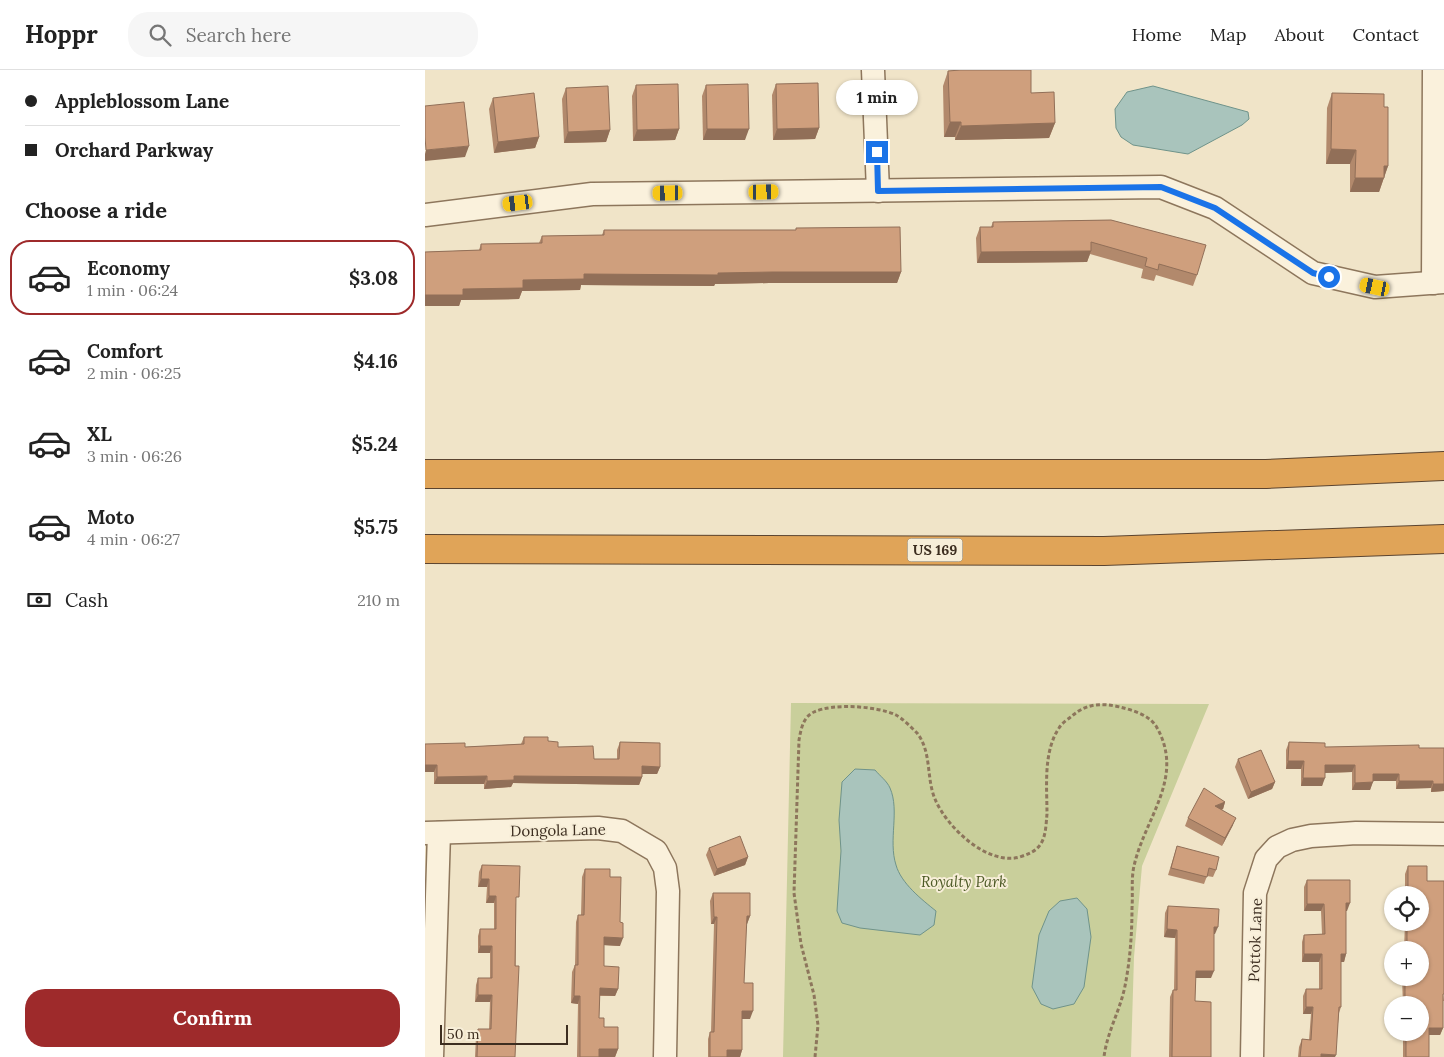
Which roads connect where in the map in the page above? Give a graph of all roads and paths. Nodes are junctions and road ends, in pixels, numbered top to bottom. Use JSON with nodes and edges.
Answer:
{"nodes":[{"id":1,"x":873,"y":70,"type":"edge"},
{"id":2,"x":1434,"y":70,"type":"edge"},
{"id":3,"x":878,"y":191,"type":"junction"},
{"id":4,"x":425,"y":215,"type":"edge"},
{"id":5,"x":1439,"y":283,"type":"edge"},
{"id":6,"x":1444,"y":466,"type":"edge"},
{"id":7,"x":425,"y":474,"type":"edge"},
{"id":8,"x":1444,"y":539,"type":"edge"},
{"id":9,"x":425,"y":549,"type":"edge"},
{"id":10,"x":432,"y":833,"type":"edge"},
{"id":11,"x":1444,"y":834,"type":"edge"},
{"id":12,"x":429,"y":1051,"type":"edge"},
{"id":13,"x":665,"y":1057,"type":"edge"},
{"id":14,"x":815,"y":1057,"type":"edge"},
{"id":15,"x":1104,"y":1057,"type":"edge"},
{"id":16,"x":1252,"y":1057,"type":"edge"}],
"edges":[{"from":1,"to":3,"type":"street"},
{"from":2,"to":5,"type":"street"},
{"from":3,"to":4,"type":"street"},
{"from":3,"to":5,"type":"street"},
{"from":6,"to":7,"type":"highway"},
{"from":8,"to":9,"type":"highway","number":"US 169"},
{"from":10,"to":12,"type":"street"},
{"from":10,"to":13,"type":"street","name":"Dongola Lane"},
{"from":11,"to":16,"type":"street","name":"Pottok Lane"},
{"from":14,"to":15,"type":"path"}]}
